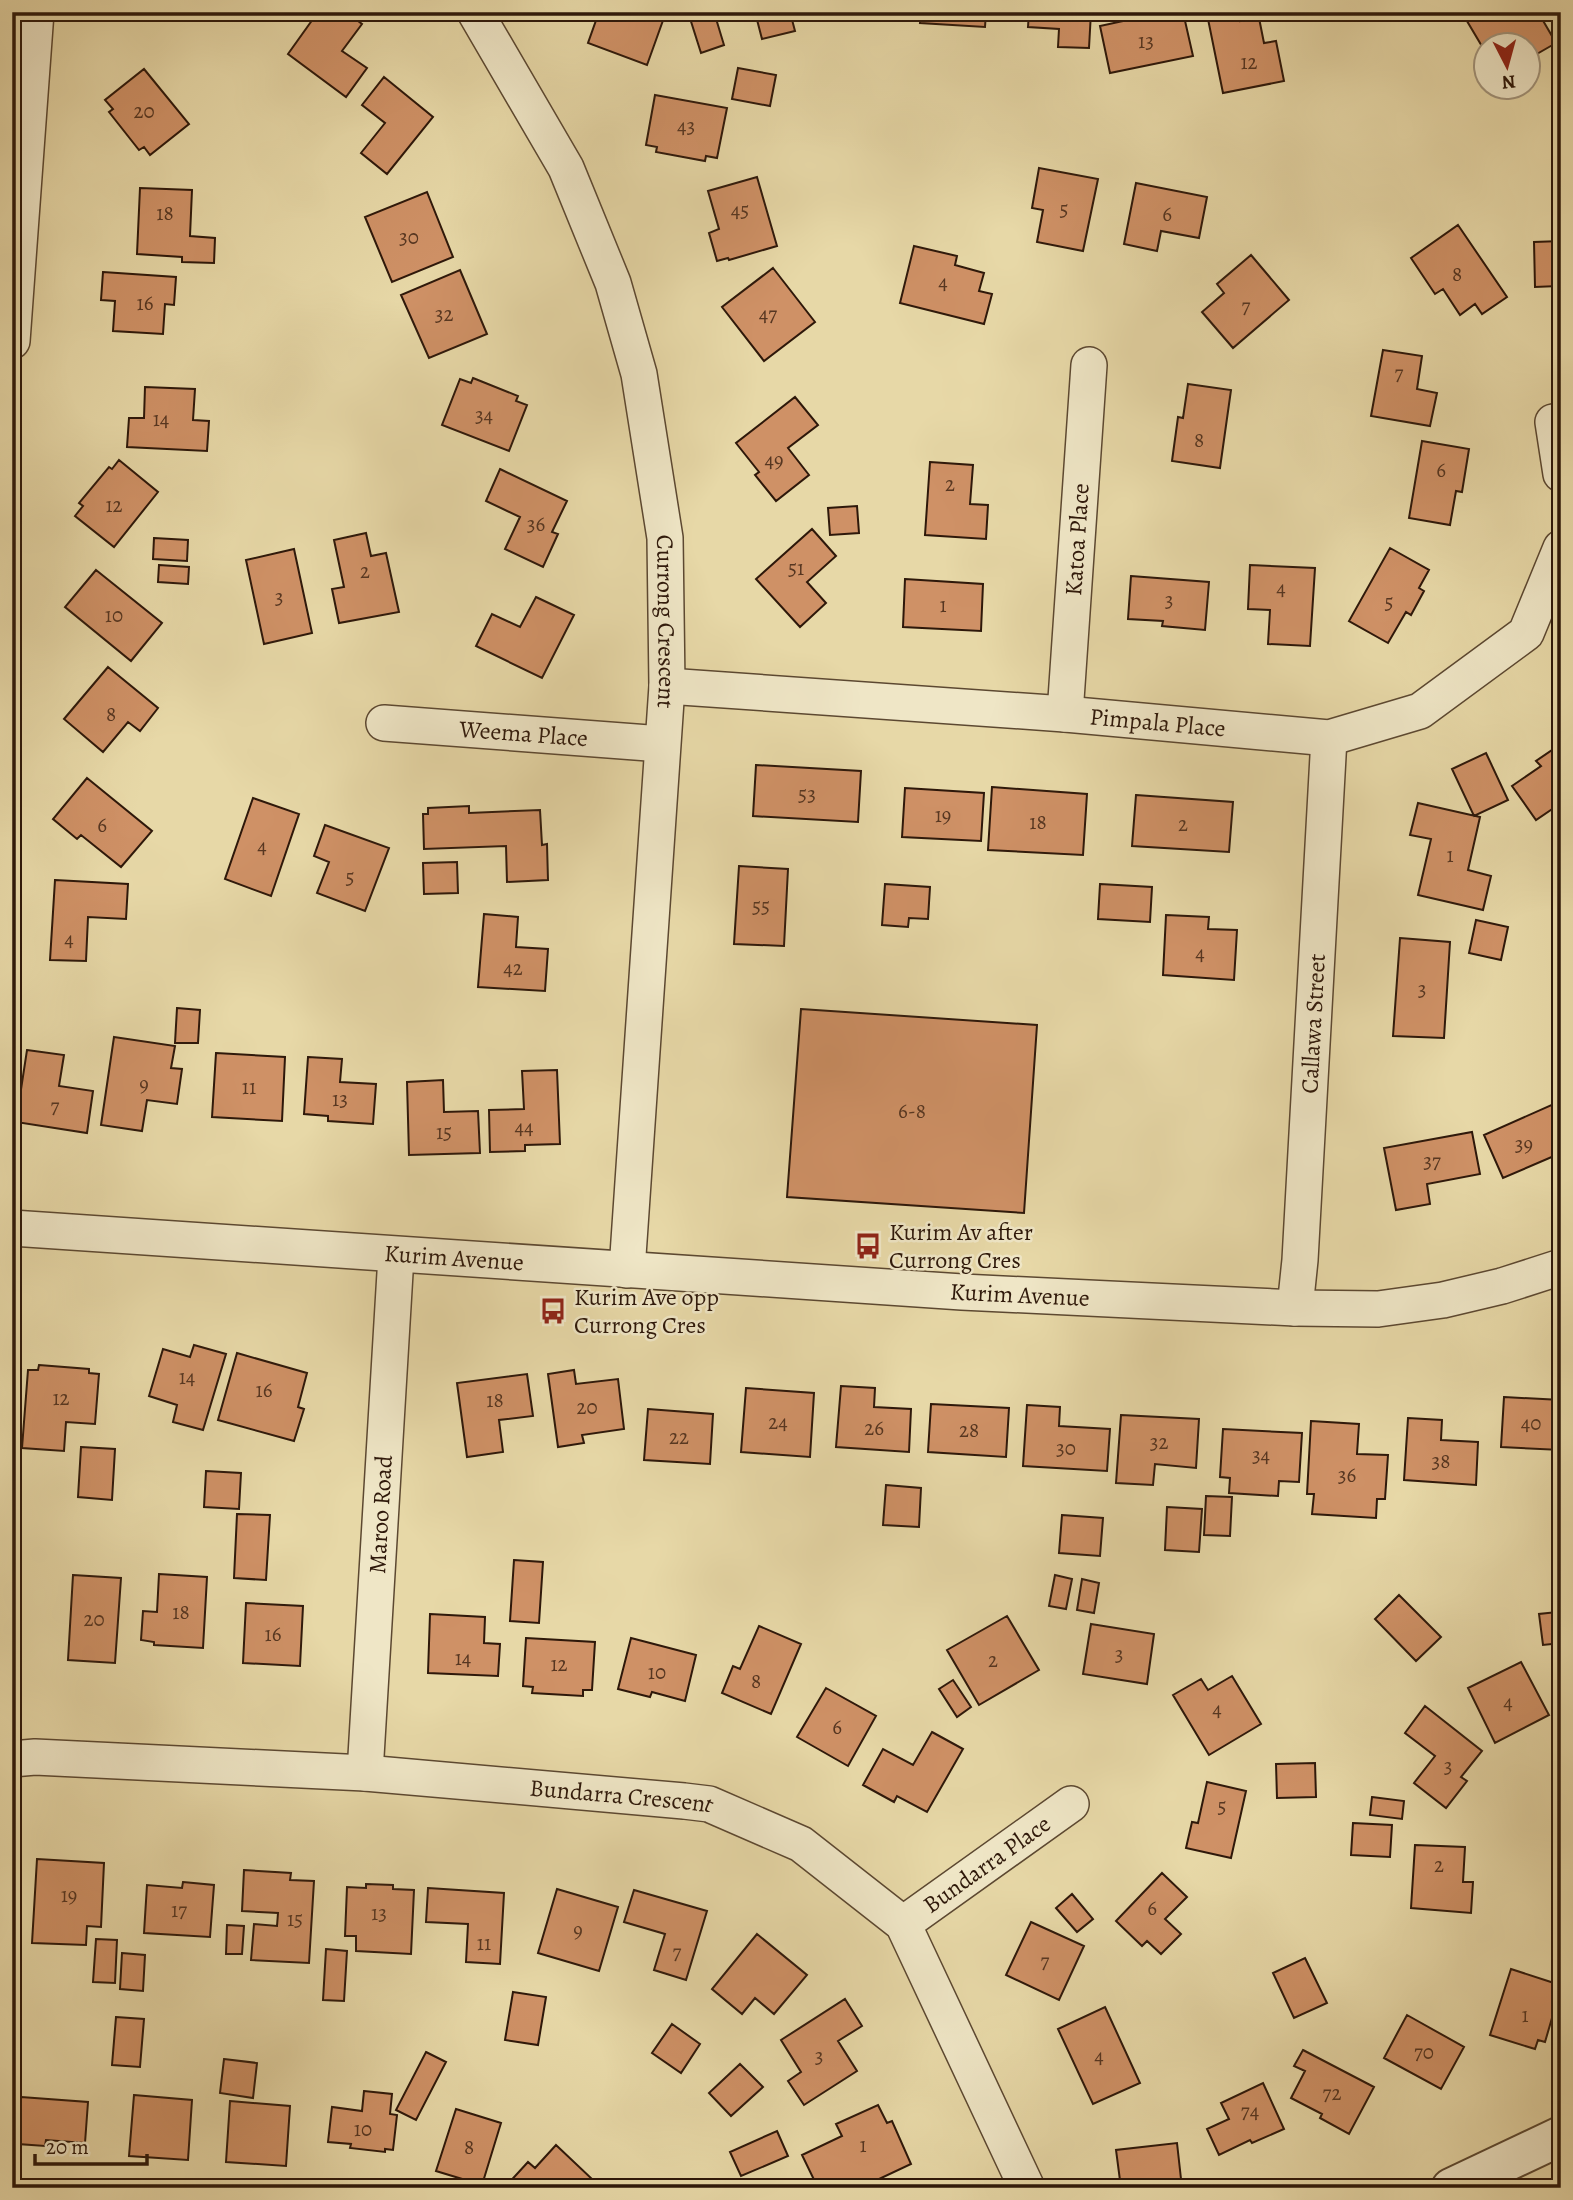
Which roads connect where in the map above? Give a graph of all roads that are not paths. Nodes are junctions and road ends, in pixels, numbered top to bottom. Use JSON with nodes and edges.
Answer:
{"nodes":[{"id":1,"x":36,"y":12,"type":"edge"},
{"id":2,"x":475,"y":12,"type":"edge"},
{"id":3,"x":12,"y":341,"type":"edge"},
{"id":4,"x":1089,"y":365,"type":"dead end"},
{"id":5,"x":1553,"y":422,"type":"dead end"},
{"id":6,"x":1561,"y":474,"type":"edge"},
{"id":7,"x":1561,"y":548,"type":"edge"},
{"id":8,"x":667,"y":686,"type":"junction"},
{"id":9,"x":1065,"y":714,"type":"junction"},
{"id":10,"x":384,"y":723,"type":"dead end"},
{"id":11,"x":1329,"y":738,"type":"junction"},
{"id":12,"x":662,"y":744,"type":"junction"},
{"id":13,"x":12,"y":1228,"type":"edge"},
{"id":14,"x":396,"y":1256,"type":"junction"},
{"id":15,"x":1561,"y":1267,"type":"edge"},
{"id":16,"x":627,"y":1270,"type":"junction"},
{"id":17,"x":1294,"y":1308,"type":"junction"},
{"id":18,"x":12,"y":1759,"type":"edge"},
{"id":19,"x":365,"y":1773,"type":"junction"},
{"id":20,"x":1071,"y":1804,"type":"dead end"},
{"id":21,"x":903,"y":1924,"type":"junction"},
{"id":22,"x":1561,"y":2136,"type":"edge"},
{"id":23,"x":1027,"y":2188,"type":"edge"},
{"id":24,"x":1451,"y":2188,"type":"edge"}],
"edges":[{"from":1,"to":3,"type":"street"},
{"from":2,"to":8,"type":"street","name":"Currong Crescent"},
{"from":4,"to":9,"type":"street","name":"Katoa Place"},
{"from":5,"to":6,"type":"street"},
{"from":7,"to":11,"type":"street","name":"Pimpala Place"},
{"from":8,"to":9,"type":"street","name":"Pimpala Place"},
{"from":8,"to":12,"type":"street","name":"Currong Crescent"},
{"from":9,"to":11,"type":"street","name":"Pimpala Place"},
{"from":10,"to":12,"type":"street","name":"Weema Place"},
{"from":11,"to":17,"type":"street","name":"Callawa Street"},
{"from":12,"to":16,"type":"street","name":"Currong Crescent"},
{"from":13,"to":14,"type":"street","name":"Kurim Avenue"},
{"from":14,"to":16,"type":"street","name":"Kurim Avenue"},
{"from":14,"to":19,"type":"street","name":"Maroo Road"},
{"from":15,"to":17,"type":"street","name":"Kurim Avenue"},
{"from":16,"to":17,"type":"street","name":"Kurim Avenue"},
{"from":18,"to":19,"type":"street","name":"Bundarra Crescent"},
{"from":19,"to":21,"type":"street","name":"Bundarra Crescent"},
{"from":20,"to":21,"type":"street","name":"Bundarra Place"},
{"from":21,"to":23,"type":"street","name":"Bundarra Crescent"},
{"from":22,"to":24,"type":"street"}]}
